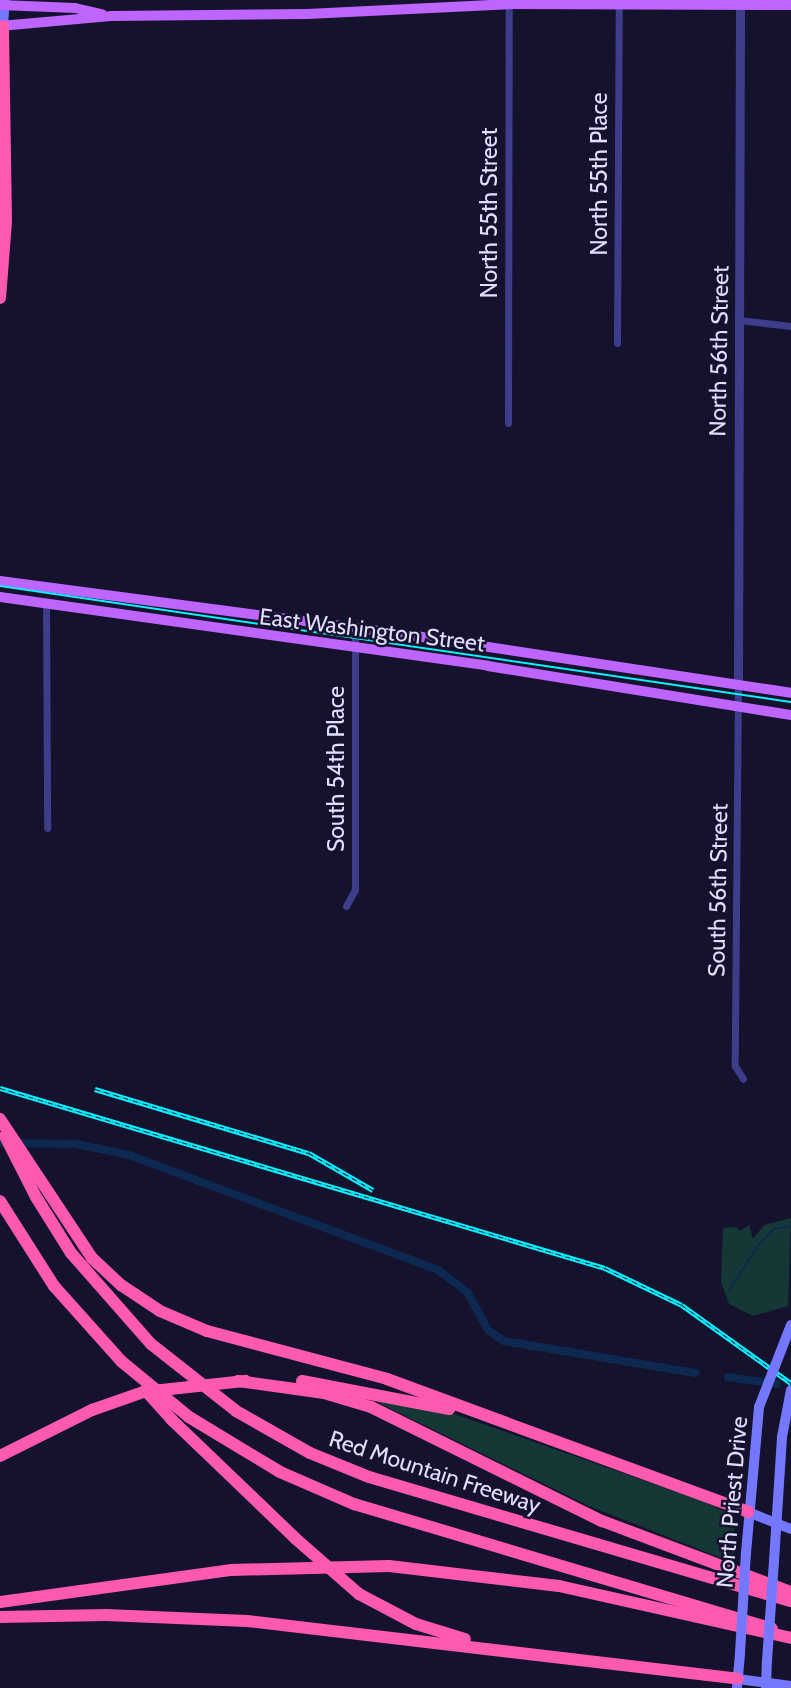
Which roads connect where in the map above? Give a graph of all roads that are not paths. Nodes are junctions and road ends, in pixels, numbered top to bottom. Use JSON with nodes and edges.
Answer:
{"nodes":[{"id":1,"x":4,"y":4,"type":"edge"},
{"id":2,"x":75,"y":4,"type":"edge"},
{"id":3,"x":509,"y":4,"type":"junction"},
{"id":4,"x":619,"y":5,"type":"junction"},
{"id":5,"x":740,"y":5,"type":"junction"},
{"id":6,"x":791,"y":5,"type":"edge"},
{"id":7,"x":111,"y":16,"type":"junction"},
{"id":8,"x":1,"y":26,"type":"edge"},
{"id":9,"x":0,"y":298,"type":"edge"},
{"id":10,"x":739,"y":320,"type":"junction"},
{"id":11,"x":791,"y":326,"type":"edge"},
{"id":12,"x":617,"y":343,"type":"dead end"},
{"id":13,"x":508,"y":423,"type":"dead end"},
{"id":14,"x":0,"y":581,"type":"edge"},
{"id":15,"x":0,"y":597,"type":"edge"},
{"id":16,"x":46,"y":603,"type":"junction"},
{"id":17,"x":355,"y":628,"type":"junction"},
{"id":18,"x":355,"y":650,"type":"junction"},
{"id":19,"x":738,"y":685,"type":"junction"},
{"id":20,"x":791,"y":693,"type":"edge"},
{"id":21,"x":738,"y":703,"type":"junction"},
{"id":22,"x":791,"y":715,"type":"edge"},
{"id":23,"x":47,"y":828,"type":"dead end"},
{"id":24,"x":346,"y":906,"type":"dead end"},
{"id":25,"x":743,"y":1079,"type":"dead end"},
{"id":26,"x":0,"y":1121,"type":"edge"},
{"id":27,"x":32,"y":1180,"type":"junction"},
{"id":28,"x":0,"y":1201,"type":"edge"},
{"id":29,"x":791,"y":1325,"type":"edge"},
{"id":30,"x":121,"y":1361,"type":"junction"},
{"id":31,"x":238,"y":1381,"type":"junction"},
{"id":32,"x":791,"y":1390,"type":"edge"},
{"id":33,"x":546,"y":1439,"type":"junction"},
{"id":34,"x":0,"y":1456,"type":"edge"},
{"id":35,"x":748,"y":1512,"type":"junction"},
{"id":36,"x":776,"y":1523,"type":"junction"},
{"id":37,"x":791,"y":1529,"type":"edge"},
{"id":38,"x":791,"y":1592,"type":"edge"},
{"id":39,"x":791,"y":1601,"type":"edge"},
{"id":40,"x":0,"y":1602,"type":"edge"},
{"id":41,"x":0,"y":1617,"type":"edge"},
{"id":42,"x":791,"y":1636,"type":"edge"},
{"id":43,"x":548,"y":1654,"type":"junction"},
{"id":44,"x":738,"y":1683,"type":"edge"},
{"id":45,"x":766,"y":1685,"type":"edge"},
{"id":46,"x":791,"y":1686,"type":"edge"}],
"edges":[{"from":1,"to":2,"type":"main road"},
{"from":1,"to":8,"type":"main road"},
{"from":2,"to":7,"type":"main road"},
{"from":3,"to":4,"type":"main road"},
{"from":3,"to":7,"type":"main road"},
{"from":3,"to":13,"type":"street","name":"North 55th Street"},
{"from":4,"to":5,"type":"main road"},
{"from":4,"to":12,"type":"street","name":"North 55th Place"},
{"from":5,"to":6,"type":"main road"},
{"from":5,"to":10,"type":"street","name":"North 56th Street"},
{"from":7,"to":8,"type":"main road"},
{"from":8,"to":9,"type":"highway"},
{"from":10,"to":11,"type":"street"},
{"from":10,"to":19,"type":"street","name":"North 56th Street"},
{"from":14,"to":17,"type":"main road","name":"East Washington Street"},
{"from":15,"to":16,"type":"main road","name":"East Washington Street"},
{"from":16,"to":18,"type":"main road","name":"East Washington Street"},
{"from":16,"to":23,"type":"street"},
{"from":17,"to":18,"type":"street","name":"South 54th Place"},
{"from":17,"to":19,"type":"main road","name":"East Washington Street"},
{"from":18,"to":21,"type":"main road","name":"East Washington Street"},
{"from":18,"to":24,"type":"street","name":"South 54th Place"},
{"from":19,"to":20,"type":"main road","name":"East Washington Street"},
{"from":19,"to":21,"type":"street","name":"North 56th Street"},
{"from":21,"to":22,"type":"main road","name":"East Washington Street"},
{"from":21,"to":25,"type":"street","name":"South 56th Street"},
{"from":26,"to":27,"type":"highway"},
{"from":27,"to":33,"type":"highway"},
{"from":27,"to":39,"type":"highway","name":"Red Mountain Freeway","bridge":true},
{"from":28,"to":30,"type":"highway"},
{"from":29,"to":35,"type":"main road","name":"North Priest Drive","bridge":true},
{"from":30,"to":42,"type":"highway","bridge":true},
{"from":30,"to":43,"type":"highway","bridge":true},
{"from":31,"to":33,"type":"highway"},
{"from":31,"to":34,"type":"highway"},
{"from":31,"to":38,"type":"highway"},
{"from":32,"to":36,"type":"main road","name":"North Priest Drive"},
{"from":33,"to":35,"type":"highway"},
{"from":35,"to":36,"type":"main road"},
{"from":35,"to":44,"type":"main road","name":"North Priest Drive","bridge":true},
{"from":36,"to":37,"type":"main road"},
{"from":36,"to":45,"type":"main road","name":"North Priest Drive","bridge":true},
{"from":40,"to":42,"type":"highway"},
{"from":41,"to":43,"type":"highway"},
{"from":43,"to":44,"type":"highway"},
{"from":44,"to":45,"type":"main road"},
{"from":45,"to":46,"type":"main road"}]}
